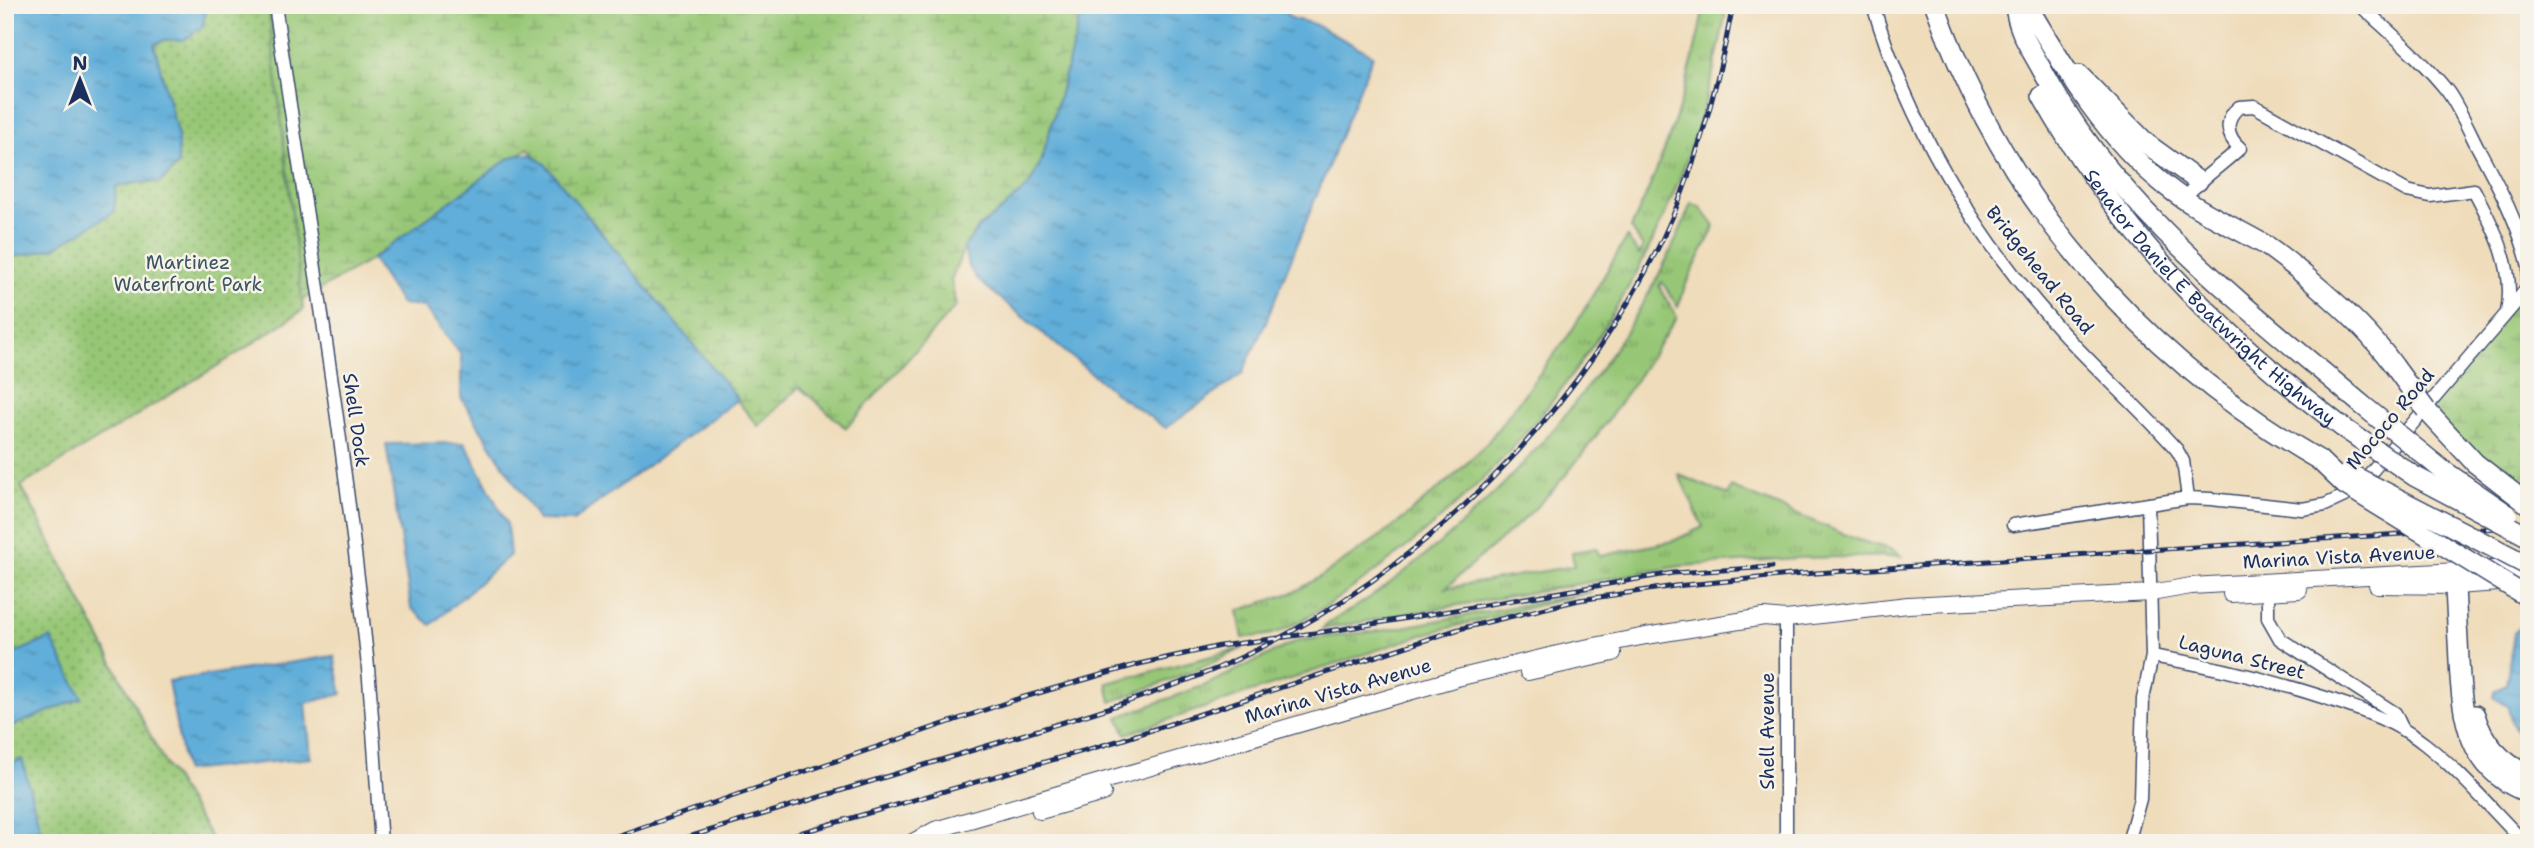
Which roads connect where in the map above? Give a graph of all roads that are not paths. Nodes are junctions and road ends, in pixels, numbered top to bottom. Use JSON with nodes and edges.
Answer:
{"nodes":[{"id":1,"x":275,"y":5,"type":"edge"},
{"id":2,"x":1873,"y":5,"type":"edge"},
{"id":3,"x":1935,"y":5,"type":"edge"},
{"id":4,"x":2015,"y":5,"type":"edge"},
{"id":5,"x":2027,"y":5,"type":"edge"},
{"id":6,"x":2360,"y":5,"type":"edge"},
{"id":7,"x":2028,"y":44,"type":"junction"},
{"id":8,"x":2059,"y":57,"type":"junction"},
{"id":9,"x":2198,"y":181,"type":"junction"},
{"id":10,"x":2183,"y":199,"type":"junction"},
{"id":11,"x":2529,"y":269,"type":"edge"},
{"id":12,"x":2507,"y":313,"type":"junction"},
{"id":13,"x":2319,"y":460,"type":"junction"},
{"id":14,"x":2188,"y":498,"type":"junction"},
{"id":15,"x":2148,"y":505,"type":"junction"},
{"id":16,"x":2529,"y":505,"type":"edge"},
{"id":17,"x":2013,"y":525,"type":"dead end"},
{"id":18,"x":2529,"y":527,"type":"edge"},
{"id":19,"x":2529,"y":537,"type":"edge"},
{"id":20,"x":2529,"y":566,"type":"edge"},
{"id":21,"x":2460,"y":581,"type":"junction"},
{"id":22,"x":2529,"y":581,"type":"edge"},
{"id":23,"x":2151,"y":593,"type":"junction"},
{"id":24,"x":2268,"y":593,"type":"junction"},
{"id":25,"x":2529,"y":598,"type":"edge"},
{"id":26,"x":1786,"y":619,"type":"junction"},
{"id":27,"x":2152,"y":656,"type":"junction"},
{"id":28,"x":2403,"y":730,"type":"junction"},
{"id":29,"x":2522,"y":771,"type":"edge"},
{"id":30,"x":2529,"y":793,"type":"edge"},
{"id":31,"x":382,"y":843,"type":"edge"},
{"id":32,"x":911,"y":843,"type":"edge"},
{"id":33,"x":932,"y":843,"type":"edge"},
{"id":34,"x":1786,"y":843,"type":"edge"},
{"id":35,"x":2128,"y":843,"type":"edge"},
{"id":36,"x":2525,"y":843,"type":"edge"}],
"edges":[{"from":1,"to":31,"type":"street","name":"Shell Dock"},
{"from":2,"to":14,"type":"street","name":"Bridgehead Road"},
{"from":3,"to":13,"type":"highway"},
{"from":4,"to":7,"type":"highway","name":"Senator Daniel E Boatwright Highway"},
{"from":5,"to":8,"type":"highway"},
{"from":6,"to":11,"type":"street","name":"Mococo Road"},
{"from":7,"to":18,"type":"highway","name":"Senator Daniel E Boatwright Highway","bridge":true},
{"from":7,"to":19,"type":"highway","name":"Senator Daniel E Boatwright Highway","bridge":true},
{"from":8,"to":9,"type":"highway"},
{"from":8,"to":10,"type":"highway"},
{"from":9,"to":10,"type":"street"},
{"from":9,"to":12,"type":"street"},
{"from":10,"to":16,"type":"highway","bridge":true},
{"from":11,"to":12,"type":"street","name":"Mococo Road"},
{"from":12,"to":14,"type":"street","name":"Mococo Road"},
{"from":13,"to":20,"type":"highway","bridge":true},
{"from":13,"to":25,"type":"highway","bridge":true},
{"from":14,"to":15,"type":"street","name":"Mococo Road"},
{"from":15,"to":17,"type":"street","name":"Mococo Road"},
{"from":15,"to":23,"type":"street"},
{"from":20,"to":21,"type":"main road","name":"Marina Vista Avenue"},
{"from":21,"to":22,"type":"main road","name":"Marina Vista Avenue"},
{"from":21,"to":23,"type":"main road","name":"Marina Vista Avenue"},
{"from":21,"to":24,"type":"main road","name":"Marina Vista Avenue"},
{"from":21,"to":29,"type":"highway"},
{"from":21,"to":30,"type":"highway"},
{"from":23,"to":24,"type":"main road","name":"Marina Vista Avenue"},
{"from":23,"to":26,"type":"main road","name":"Marina Vista Avenue"},
{"from":23,"to":27,"type":"street","name":"Laguna Street"},
{"from":24,"to":28,"type":"street","name":"Laguna Street"},
{"from":26,"to":32,"type":"main road","name":"Marina Vista Avenue"},
{"from":26,"to":33,"type":"main road","name":"Marina Vista Avenue"},
{"from":26,"to":34,"type":"street","name":"Shell Avenue"},
{"from":27,"to":28,"type":"street","name":"Laguna Street"},
{"from":27,"to":35,"type":"street"},
{"from":28,"to":36,"type":"street"}]}
